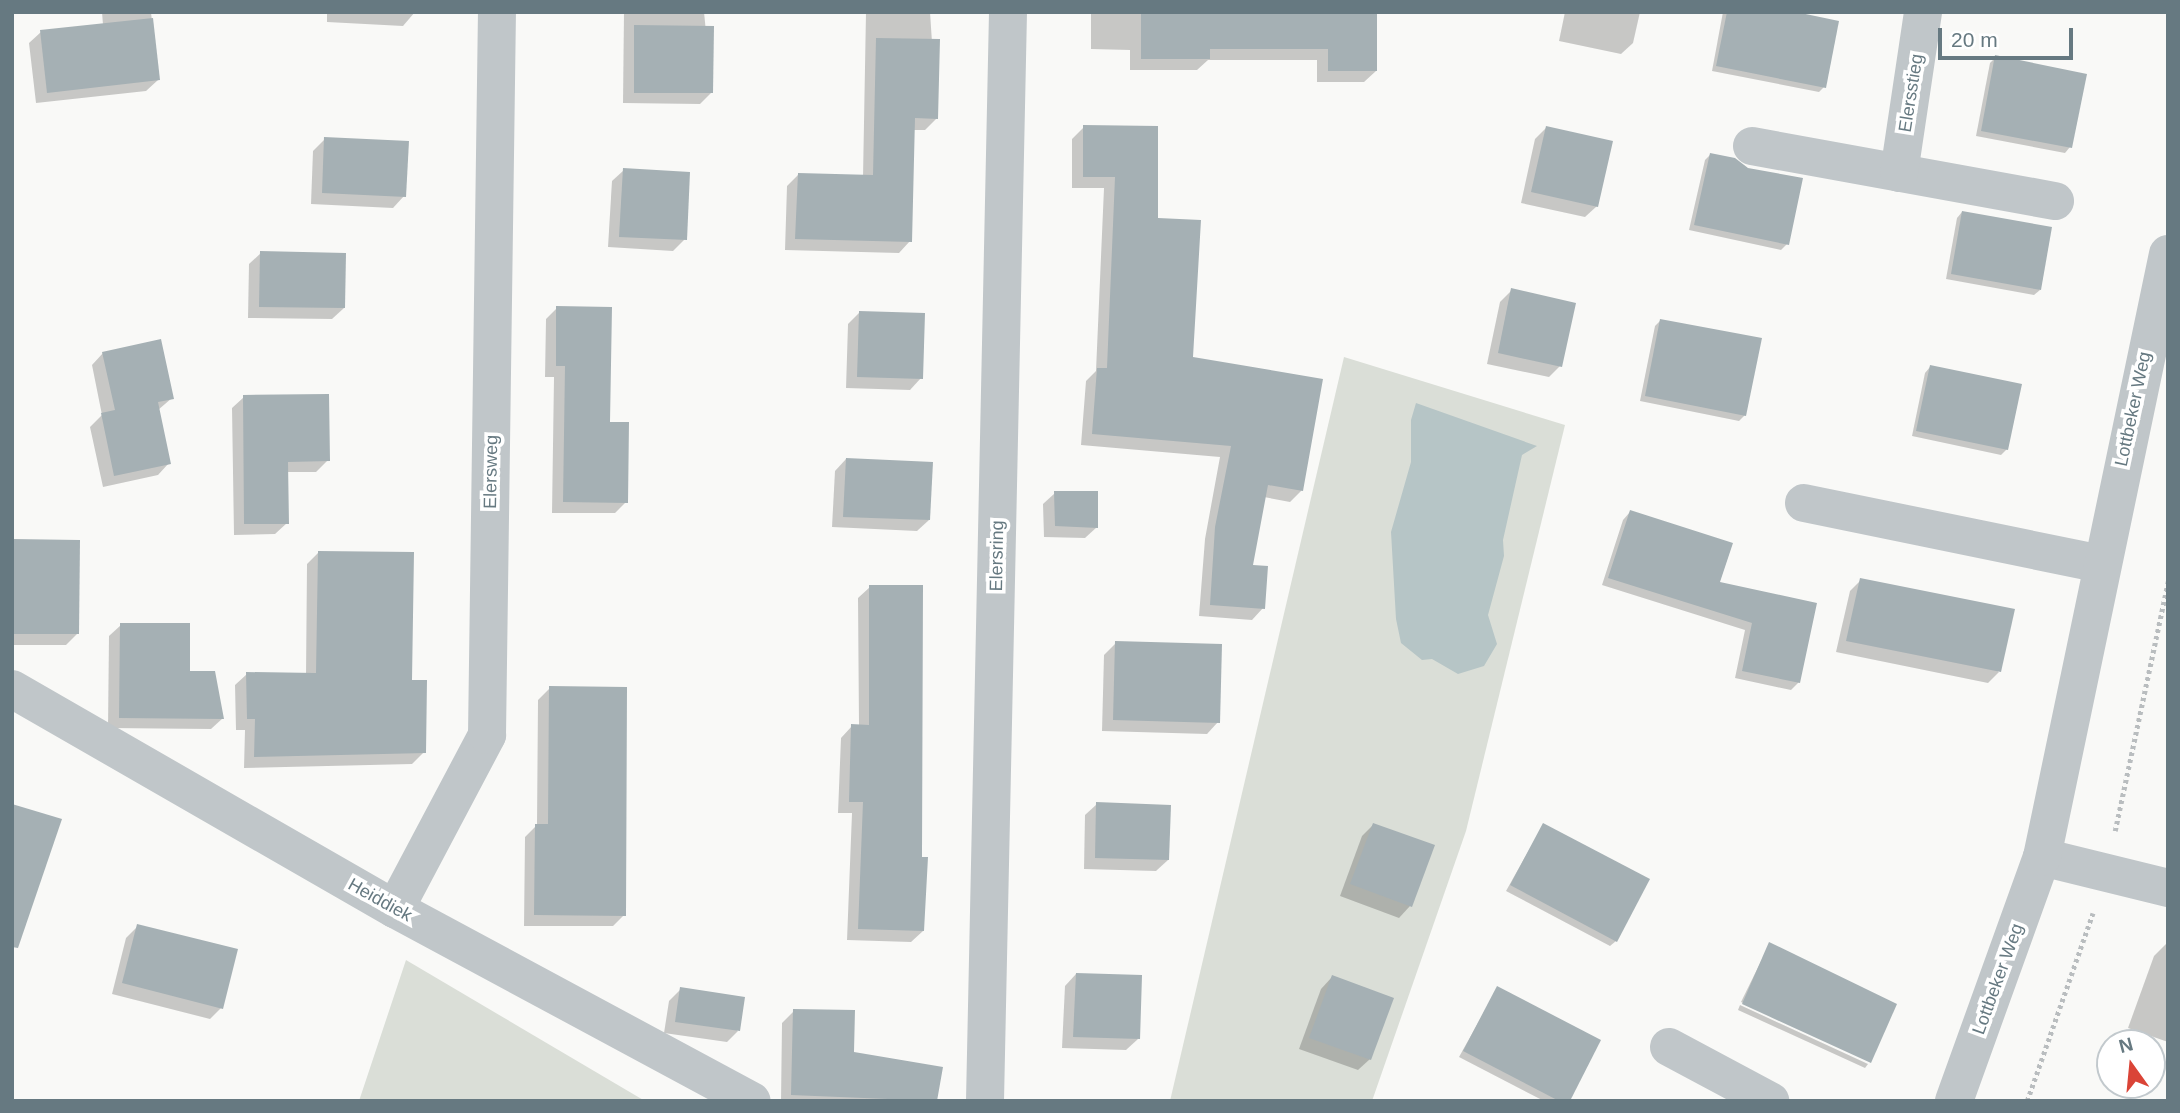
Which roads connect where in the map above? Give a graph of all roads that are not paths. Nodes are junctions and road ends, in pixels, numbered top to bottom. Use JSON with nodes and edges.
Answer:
{"nodes":[{"id":1,"x":497,"y":12,"type":"edge"},
{"id":2,"x":1008,"y":12,"type":"edge"},
{"id":3,"x":1923,"y":12,"type":"edge"},
{"id":4,"x":1752,"y":146,"type":"dead end"},
{"id":5,"x":1899,"y":173,"type":"junction"},
{"id":6,"x":2055,"y":201,"type":"dead end"},
{"id":7,"x":2168,"y":254,"type":"edge"},
{"id":8,"x":1804,"y":503,"type":"dead end"},
{"id":9,"x":2101,"y":564,"type":"junction"},
{"id":10,"x":12,"y":689,"type":"edge"},
{"id":11,"x":2042,"y":857,"type":"junction"},
{"id":12,"x":2168,"y":888,"type":"edge"},
{"id":13,"x":395,"y":909,"type":"junction"},
{"id":14,"x":1669,"y":1047,"type":"dead end"},
{"id":15,"x":752,"y":1101,"type":"edge"},
{"id":16,"x":985,"y":1101,"type":"edge"},
{"id":17,"x":1770,"y":1101,"type":"edge"},
{"id":18,"x":1954,"y":1101,"type":"edge"}],
"edges":[{"from":1,"to":13,"type":"street","name":"Elersweg"},
{"from":2,"to":16,"type":"street","name":"Elersring"},
{"from":3,"to":5,"type":"street","name":"Elersstieg"},
{"from":4,"to":5,"type":"street"},
{"from":5,"to":6,"type":"street"},
{"from":7,"to":9,"type":"street","name":"Lottbeker Weg"},
{"from":8,"to":9,"type":"street"},
{"from":9,"to":11,"type":"street","name":"Lottbeker Weg"},
{"from":10,"to":13,"type":"street","name":"Heiddiek"},
{"from":11,"to":12,"type":"street"},
{"from":11,"to":18,"type":"street","name":"Lottbeker Weg"},
{"from":13,"to":15,"type":"street","name":"Heiddiek"},
{"from":14,"to":17,"type":"street"}]}
